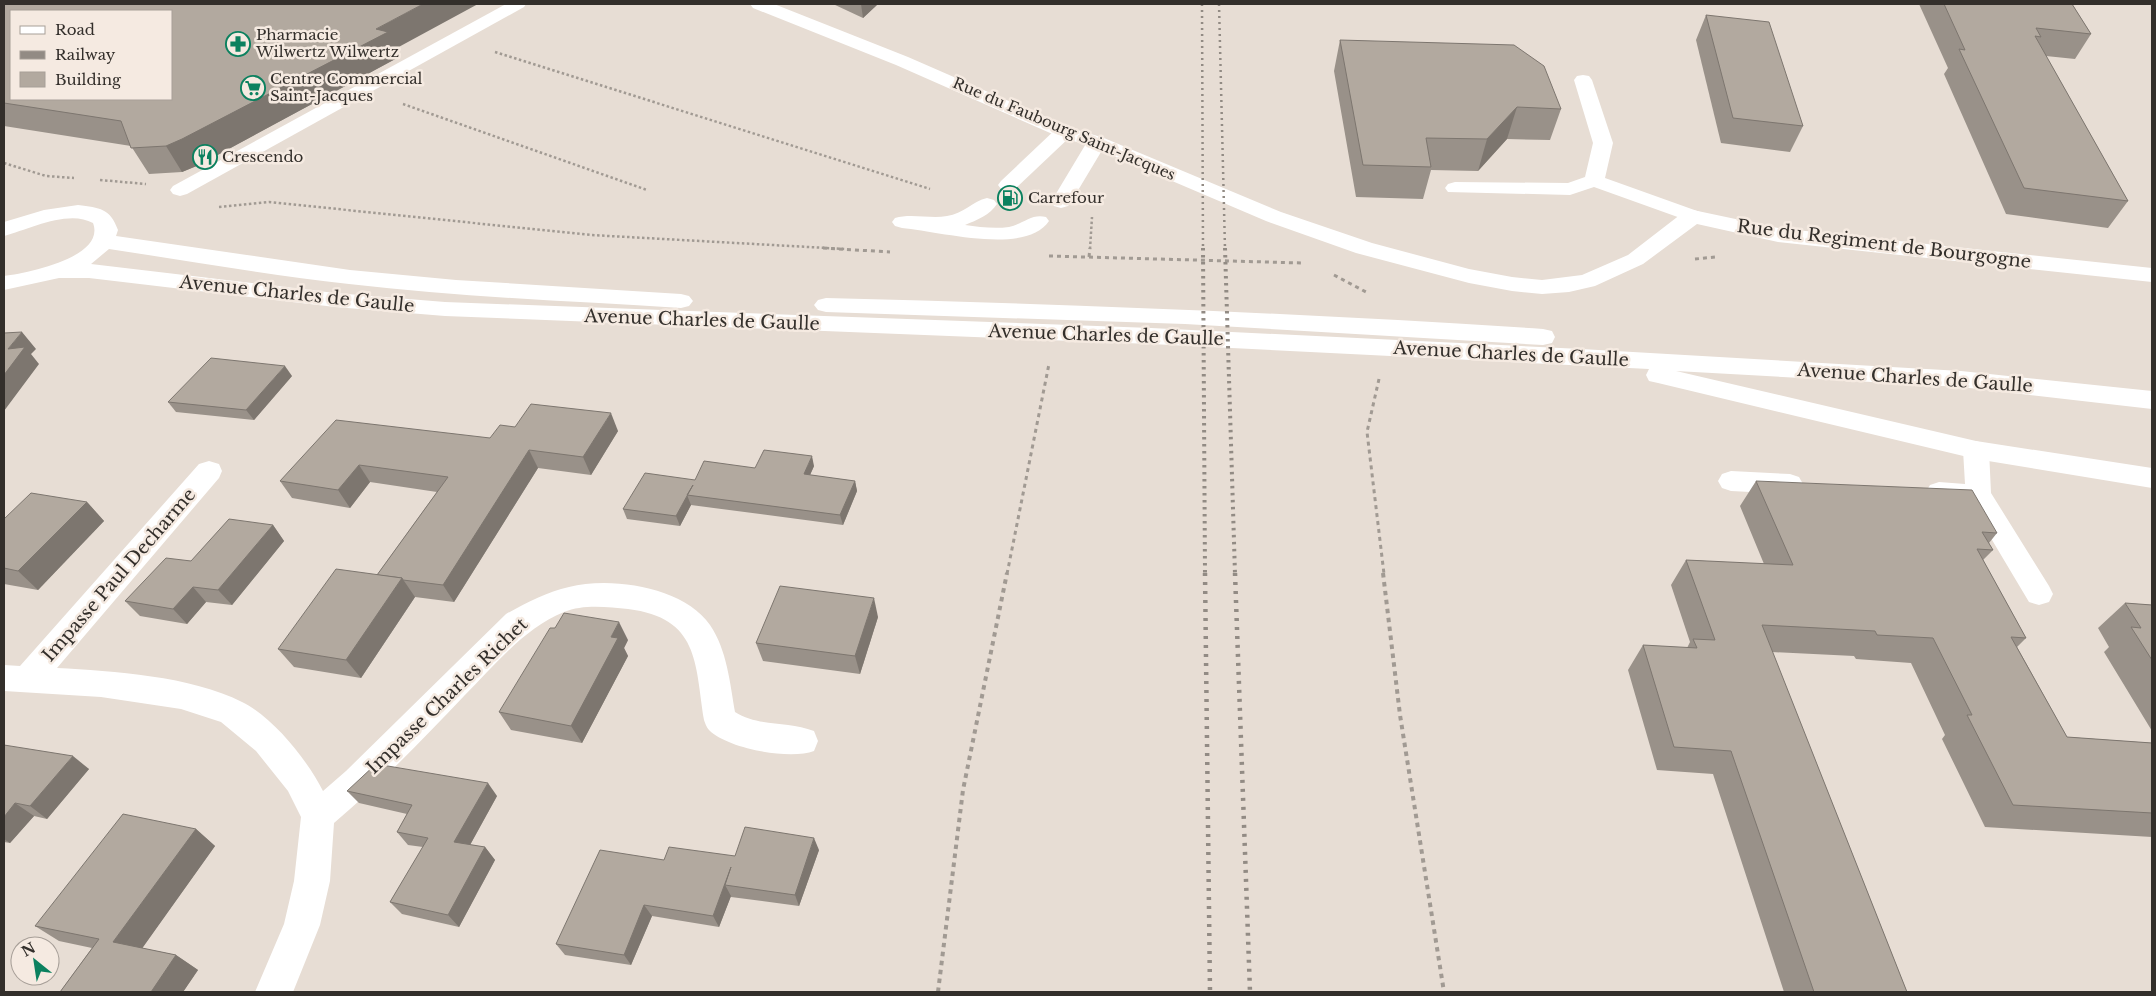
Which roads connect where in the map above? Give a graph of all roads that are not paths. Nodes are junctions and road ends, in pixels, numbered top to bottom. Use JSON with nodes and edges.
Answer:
{"nodes":[{"id":1,"x":518,"y":4,"type":"edge"},
{"id":2,"x":759,"y":4,"type":"edge"},
{"id":3,"x":1583,"y":80,"type":"dead end"},
{"id":4,"x":1064,"y":132,"type":"junction"},
{"id":5,"x":1097,"y":142,"type":"junction"},
{"id":6,"x":1594,"y":182,"type":"junction"},
{"id":7,"x":1008,"y":185,"type":"dead end"},
{"id":8,"x":1455,"y":188,"type":"dead end"},
{"id":9,"x":180,"y":190,"type":"dead end"},
{"id":10,"x":1061,"y":202,"type":"dead end"},
{"id":11,"x":987,"y":204,"type":"dead end"},
{"id":12,"x":1693,"y":216,"type":"junction"},
{"id":13,"x":1039,"y":221,"type":"dead end"},
{"id":14,"x":902,"y":222,"type":"dead end"},
{"id":15,"x":9,"y":224,"type":"edge"},
{"id":16,"x":933,"y":225,"type":"junction"},
{"id":17,"x":103,"y":241,"type":"junction"},
{"id":18,"x":60,"y":271,"type":"junction"},
{"id":19,"x":2152,"y":275,"type":"edge"},
{"id":20,"x":4,"y":283,"type":"edge"},
{"id":21,"x":1581,"y":357,"type":"junction"},
{"id":22,"x":2152,"y":383,"type":"edge"},
{"id":23,"x":2152,"y":400,"type":"edge"},
{"id":24,"x":1976,"y":450,"type":"junction"},
{"id":25,"x":210,"y":471,"type":"dead end"},
{"id":26,"x":2152,"y":478,"type":"edge"},
{"id":27,"x":1731,"y":481,"type":"dead end"},
{"id":28,"x":1810,"y":485,"type":"edge"},
{"id":29,"x":1919,"y":491,"type":"edge"},
{"id":30,"x":1978,"y":494,"type":"junction"},
{"id":31,"x":2039,"y":594,"type":"dead end"},
{"id":32,"x":16,"y":678,"type":"edge"},
{"id":33,"x":802,"y":741,"type":"dead end"},
{"id":34,"x":318,"y":816,"type":"junction"},
{"id":35,"x":274,"y":992,"type":"edge"}],
"edges":[{"from":1,"to":9,"type":"lane"},
{"from":2,"to":4,"type":"main road","name":"Rue du Faubourg Saint-Jacques"},
{"from":3,"to":6,"type":"lane"},
{"from":4,"to":5,"type":"main road","name":"Rue du Faubourg Saint-Jacques"},
{"from":4,"to":7,"type":"lane"},
{"from":5,"to":10,"type":"lane"},
{"from":5,"to":12,"type":"main road","name":"Rue du Faubourg Saint-Jacques"},
{"from":6,"to":8,"type":"lane"},
{"from":6,"to":12,"type":"lane"},
{"from":11,"to":16,"type":"lane"},
{"from":12,"to":19,"type":"main road","name":"Rue du Regiment de Bourgogne"},
{"from":13,"to":16,"type":"lane"},
{"from":14,"to":16,"type":"lane"},
{"from":15,"to":17,"type":"main road"},
{"from":17,"to":18,"type":"main road","name":"Avenue Charles de Gaulle"},
{"from":17,"to":22,"type":"main road","name":"Avenue Charles de Gaulle"},
{"from":18,"to":20,"type":"main road","name":"Avenue Charles de Gaulle"},
{"from":18,"to":21,"type":"main road","name":"Avenue Charles de Gaulle"},
{"from":21,"to":23,"type":"main road","name":"Avenue Charles de Gaulle"},
{"from":21,"to":24,"type":"main road"},
{"from":24,"to":26,"type":"main road"},
{"from":24,"to":30,"type":"lane"},
{"from":25,"to":32,"type":"main road","name":"Impasse Paul Decharme"},
{"from":27,"to":28,"type":"lane"},
{"from":29,"to":30,"type":"lane"},
{"from":30,"to":31,"type":"lane"},
{"from":32,"to":34,"type":"main road"},
{"from":33,"to":34,"type":"main road","name":"Impasse Charles Richet"},
{"from":34,"to":35,"type":"main road"}]}
